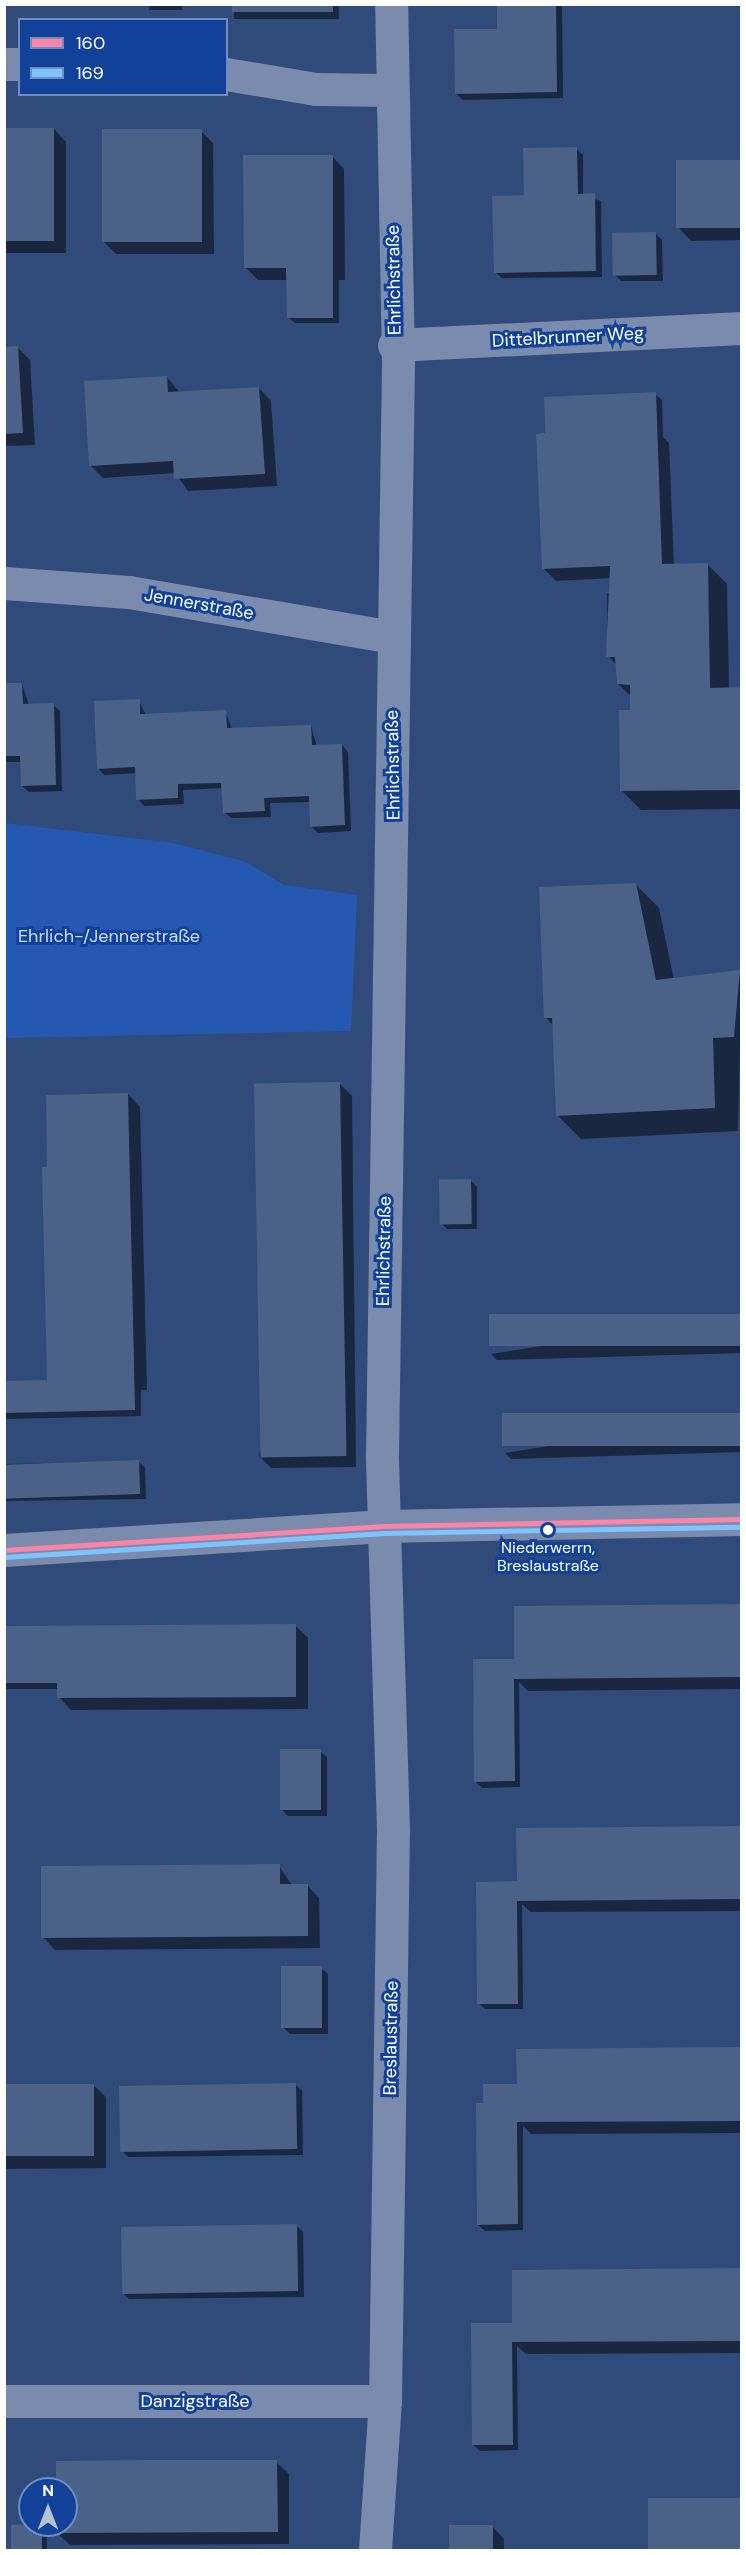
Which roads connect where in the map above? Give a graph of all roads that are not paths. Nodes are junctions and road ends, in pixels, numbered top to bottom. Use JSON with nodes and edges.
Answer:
{"nodes":[{"id":1,"x":391,"y":4,"type":"edge"},
{"id":2,"x":228,"y":74,"type":"edge"},
{"id":3,"x":392,"y":90,"type":"junction"},
{"id":4,"x":741,"y":328,"type":"edge"},
{"id":5,"x":394,"y":345,"type":"junction"},
{"id":6,"x":4,"y":583,"type":"edge"},
{"id":7,"x":391,"y":637,"type":"junction"},
{"id":8,"x":741,"y":1520,"type":"edge"},
{"id":9,"x":384,"y":1526,"type":"junction"},
{"id":10,"x":4,"y":1550,"type":"edge"},
{"id":11,"x":4,"y":2401,"type":"edge"},
{"id":12,"x":385,"y":2401,"type":"junction"},
{"id":13,"x":375,"y":2550,"type":"edge"}],
"edges":[{"from":1,"to":3,"type":"street","name":"Ehrlichstraße"},
{"from":2,"to":3,"type":"street"},
{"from":3,"to":5,"type":"street","name":"Ehrlichstraße"},
{"from":4,"to":5,"type":"street","name":"Dittelbrunner Weg"},
{"from":5,"to":7,"type":"street","name":"Ehrlichstraße"},
{"from":6,"to":7,"type":"street","name":"Jennerstraße"},
{"from":7,"to":9,"type":"street","name":"Ehrlichstraße"},
{"from":8,"to":9,"type":"street"},
{"from":9,"to":10,"type":"street"},
{"from":9,"to":12,"type":"street","name":"Breslaustraße"},
{"from":11,"to":12,"type":"street","name":"Danzigstraße"},
{"from":12,"to":13,"type":"street","name":"Breslaustraße"}]}
